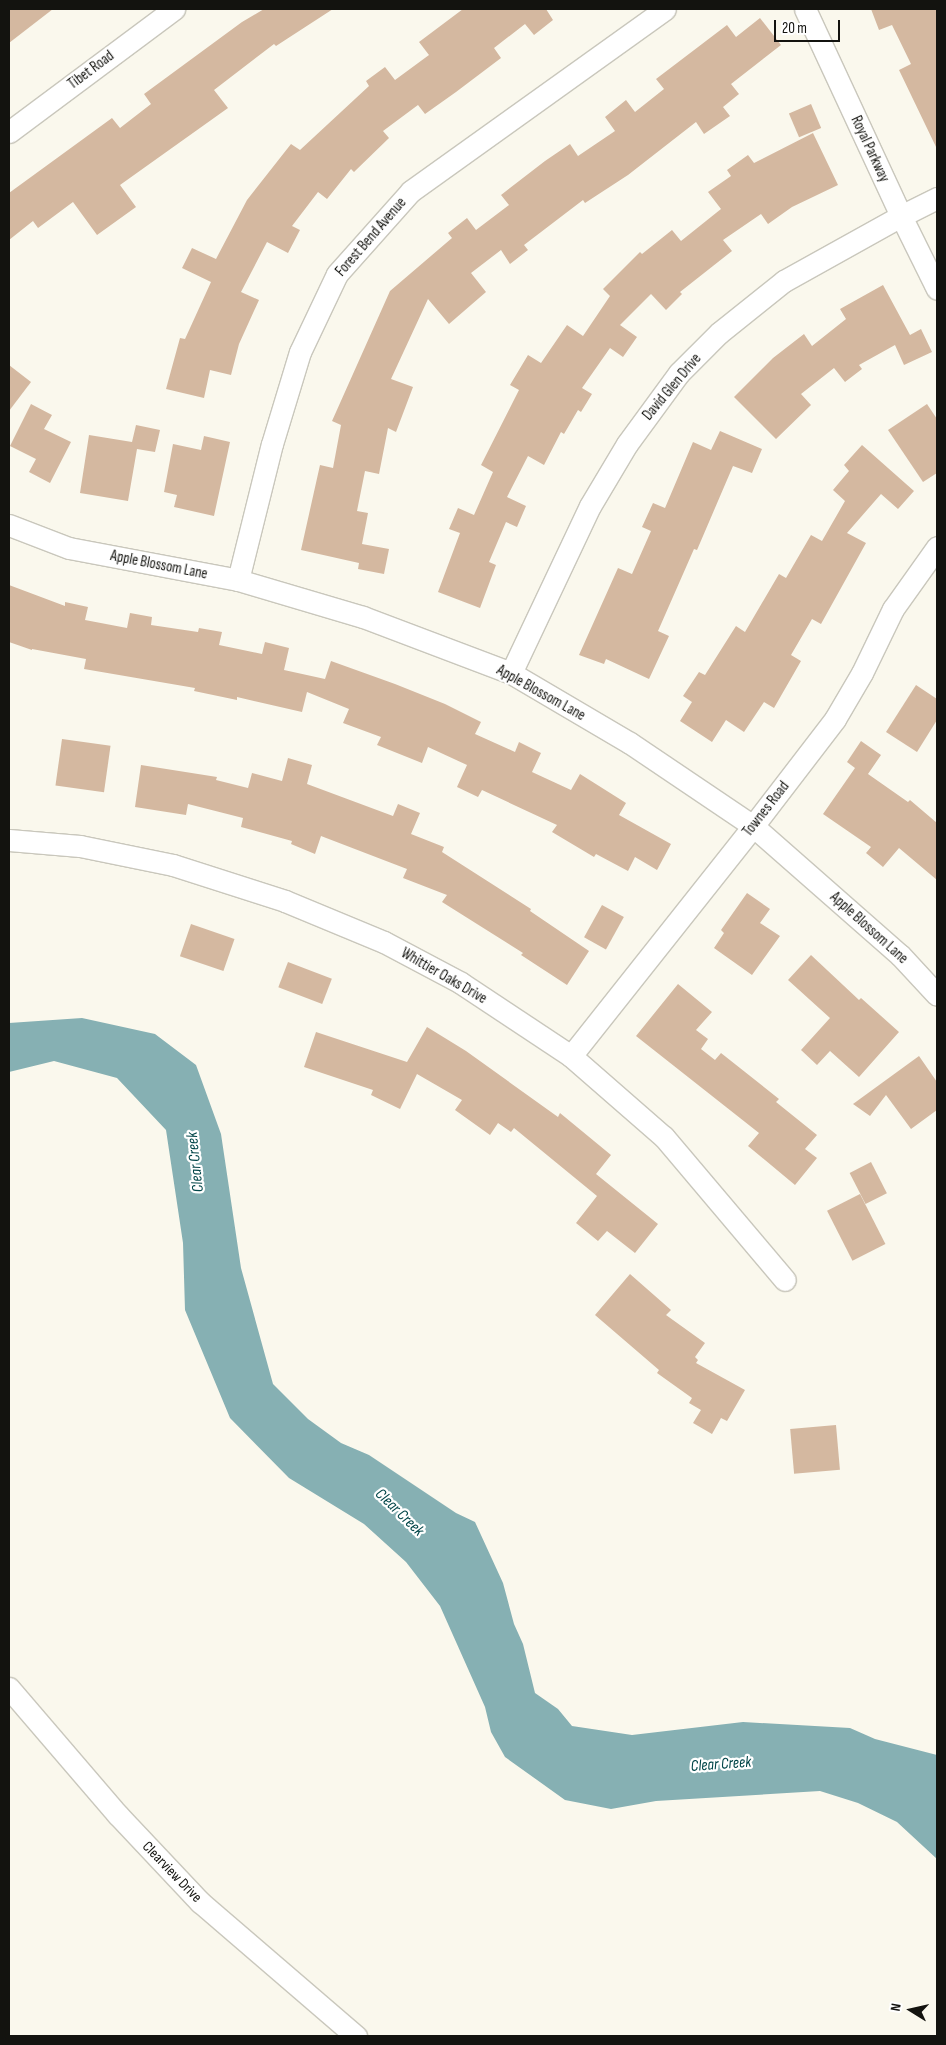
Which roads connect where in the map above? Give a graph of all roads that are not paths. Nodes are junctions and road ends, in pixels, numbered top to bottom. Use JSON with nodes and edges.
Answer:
{"nodes":[{"id":1,"x":174,"y":9,"type":"edge"},
{"id":2,"x":665,"y":9,"type":"edge"},
{"id":3,"x":805,"y":9,"type":"edge"},
{"id":4,"x":9,"y":132,"type":"edge"},
{"id":5,"x":937,"y":198,"type":"edge"},
{"id":6,"x":901,"y":216,"type":"junction"},
{"id":7,"x":937,"y":289,"type":"edge"},
{"id":8,"x":9,"y":525,"type":"edge"},
{"id":9,"x":937,"y":547,"type":"edge"},
{"id":10,"x":238,"y":580,"type":"junction"},
{"id":11,"x":511,"y":673,"type":"junction"},
{"id":12,"x":753,"y":826,"type":"junction"},
{"id":13,"x":9,"y":840,"type":"edge"},
{"id":14,"x":937,"y":995,"type":"edge"},
{"id":15,"x":571,"y":1056,"type":"junction"},
{"id":16,"x":785,"y":1280,"type":"dead end"},
{"id":17,"x":9,"y":1688,"type":"edge"},
{"id":18,"x":356,"y":2036,"type":"edge"}],
"edges":[{"from":1,"to":4,"type":"street","name":"Tibet Road"},
{"from":2,"to":10,"type":"street","name":"Forest Bend Avenue"},
{"from":3,"to":6,"type":"street","name":"Royal Parkway"},
{"from":5,"to":6,"type":"street","name":"David Glen Drive"},
{"from":6,"to":7,"type":"street","name":"Royal Parkway"},
{"from":6,"to":11,"type":"street","name":"David Glen Drive"},
{"from":8,"to":10,"type":"street","name":"Apple Blossom Lane"},
{"from":9,"to":12,"type":"street","name":"Townes Road"},
{"from":10,"to":11,"type":"street","name":"Apple Blossom Lane"},
{"from":11,"to":12,"type":"street","name":"Apple Blossom Lane"},
{"from":12,"to":14,"type":"street","name":"Apple Blossom Lane"},
{"from":12,"to":15,"type":"street","name":"Townes Road"},
{"from":13,"to":15,"type":"street","name":"Whittier Oaks Drive"},
{"from":15,"to":16,"type":"street","name":"Whittier Oaks Drive"},
{"from":17,"to":18,"type":"street","name":"Clearview Drive"}]}
